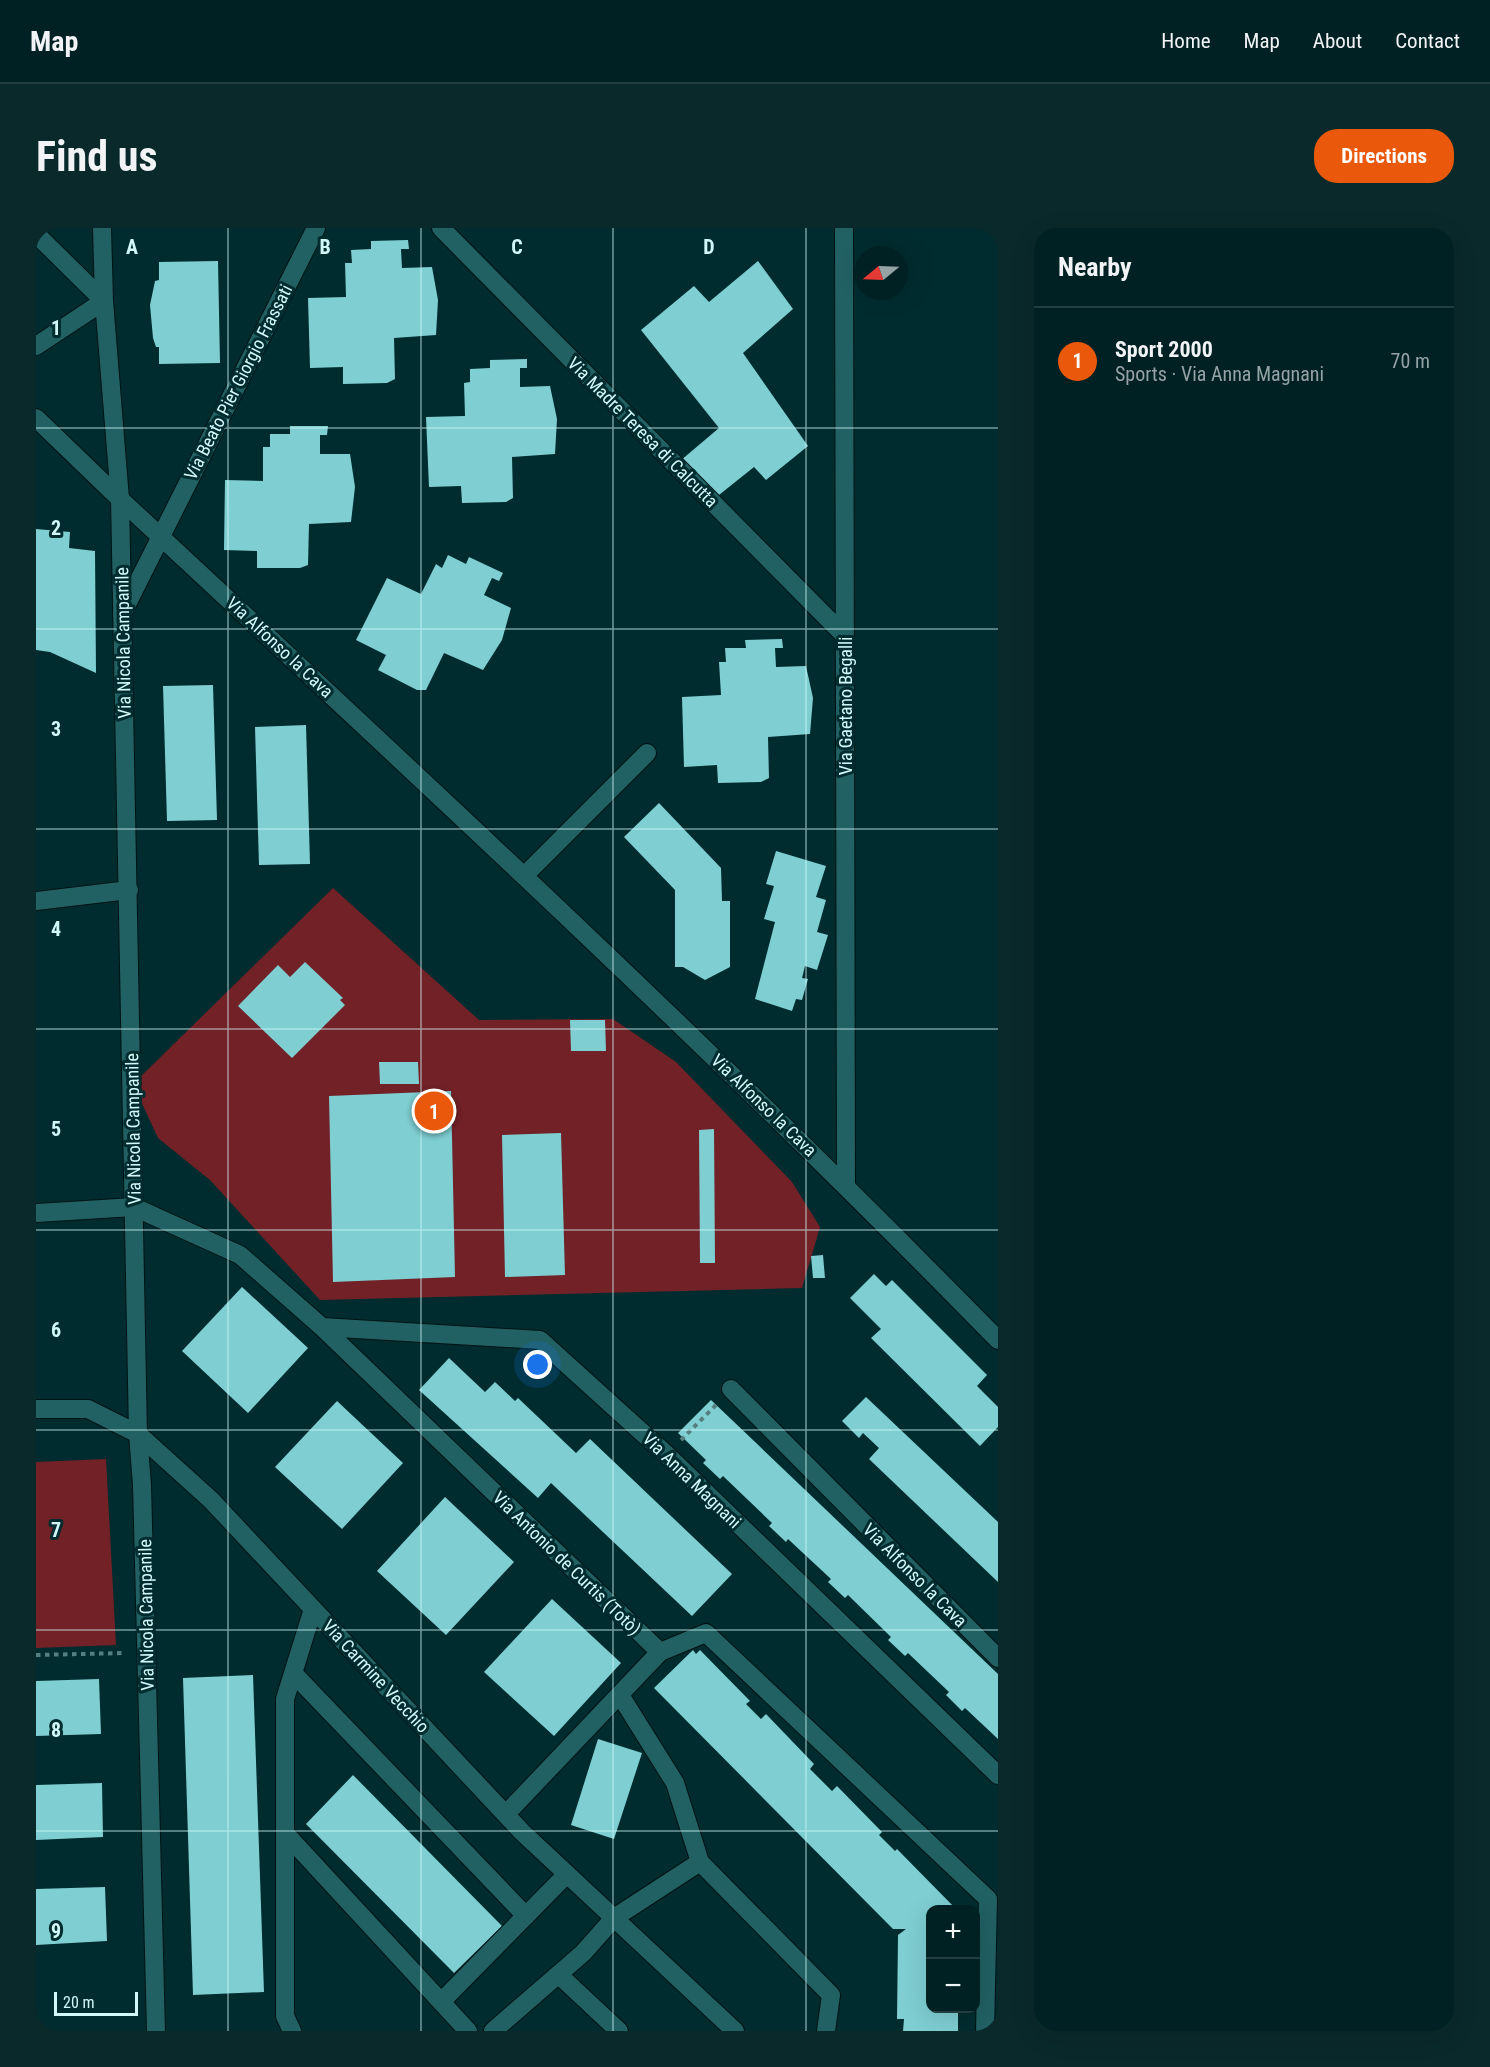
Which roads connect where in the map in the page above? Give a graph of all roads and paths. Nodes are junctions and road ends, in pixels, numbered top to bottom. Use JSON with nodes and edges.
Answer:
{"nodes":[{"id":1,"x":102,"y":228,"type":"edge"},
{"id":2,"x":316,"y":228,"type":"edge"},
{"id":3,"x":441,"y":228,"type":"edge"},
{"id":4,"x":844,"y":228,"type":"edge"},
{"id":5,"x":36,"y":234,"type":"edge"},
{"id":6,"x":104,"y":301,"type":"junction"},
{"id":7,"x":36,"y":346,"type":"edge"},
{"id":8,"x":36,"y":418,"type":"edge"},
{"id":9,"x":120,"y":499,"type":"junction"},
{"id":10,"x":159,"y":536,"type":"junction"},
{"id":11,"x":122,"y":614,"type":"junction"},
{"id":12,"x":844,"y":636,"type":"junction"},
{"id":13,"x":647,"y":753,"type":"dead end"},
{"id":14,"x":525,"y":875,"type":"junction"},
{"id":15,"x":129,"y":890,"type":"junction"},
{"id":16,"x":36,"y":901,"type":"edge"},
{"id":17,"x":846,"y":1185,"type":"junction"},
{"id":18,"x":134,"y":1207,"type":"junction"},
{"id":19,"x":36,"y":1213,"type":"edge"},
{"id":20,"x":322,"y":1327,"type":"junction"},
{"id":21,"x":998,"y":1340,"type":"edge"},
{"id":22,"x":731,"y":1389,"type":"joint"},
{"id":23,"x":36,"y":1409,"type":"edge"},
{"id":24,"x":138,"y":1434,"type":"junction"},
{"id":25,"x":668,"y":1455,"type":"junction"},
{"id":26,"x":313,"y":1608,"type":"junction"},
{"id":27,"x":660,"y":1652,"type":"junction"},
{"id":28,"x":147,"y":1653,"type":"junction"},
{"id":29,"x":36,"y":1655,"type":"edge"},
{"id":30,"x":998,"y":1658,"type":"edge"},
{"id":31,"x":293,"y":1673,"type":"junction"},
{"id":32,"x":620,"y":1695,"type":"junction"},
{"id":33,"x":998,"y":1775,"type":"edge"},
{"id":34,"x":506,"y":1814,"type":"junction"},
{"id":35,"x":285,"y":1833,"type":"junction"},
{"id":36,"x":700,"y":1862,"type":"junction"},
{"id":37,"x":567,"y":1874,"type":"junction"},
{"id":38,"x":993,"y":1894,"type":"edge"},
{"id":39,"x":526,"y":1916,"type":"junction"},
{"id":40,"x":614,"y":1918,"type":"junction"},
{"id":41,"x":559,"y":1975,"type":"junction"},
{"id":42,"x":441,"y":2002,"type":"junction"},
{"id":43,"x":156,"y":2031,"type":"edge"},
{"id":44,"x":291,"y":2031,"type":"edge"},
{"id":45,"x":468,"y":2031,"type":"edge"},
{"id":46,"x":494,"y":2031,"type":"edge"},
{"id":47,"x":619,"y":2031,"type":"edge"},
{"id":48,"x":735,"y":2031,"type":"edge"},
{"id":49,"x":826,"y":2031,"type":"edge"},
{"id":50,"x":985,"y":2031,"type":"edge"}],
"edges":[{"from":1,"to":6,"type":"street","name":"Via Nicola Campanile"},
{"from":2,"to":10,"type":"street","name":"Via Beato Pier Giorgio Frassati"},
{"from":3,"to":12,"type":"street","name":"Via Madre Teresa di Calcutta"},
{"from":4,"to":12,"type":"street","name":"Via Gaetano Begalli"},
{"from":5,"to":6,"type":"street"},
{"from":6,"to":7,"type":"street"},
{"from":6,"to":9,"type":"street","name":"Via Nicola Campanile"},
{"from":8,"to":9,"type":"street","name":"Via Alfonso la Cava"},
{"from":9,"to":10,"type":"street","name":"Via Alfonso la Cava"},
{"from":9,"to":11,"type":"street","name":"Via Nicola Campanile"},
{"from":10,"to":11,"type":"street","name":"Via Beato Pier Giorgio Frassati"},
{"from":10,"to":14,"type":"street","name":"Via Alfonso la Cava"},
{"from":11,"to":15,"type":"street","name":"Via Nicola Campanile"},
{"from":12,"to":17,"type":"street","name":"Via Gaetano Begalli"},
{"from":13,"to":14,"type":"street"},
{"from":14,"to":17,"type":"street","name":"Via Alfonso la Cava"},
{"from":15,"to":16,"type":"street"},
{"from":15,"to":18,"type":"street","name":"Via Nicola Campanile"},
{"from":17,"to":21,"type":"street","name":"Via Alfonso la Cava"},
{"from":18,"to":19,"type":"street"},
{"from":18,"to":20,"type":"street","name":"Via Antonio de Curtis (Totò)"},
{"from":18,"to":24,"type":"street","name":"Via Nicola Campanile"},
{"from":20,"to":25,"type":"street","name":"Via Anna Magnani"},
{"from":20,"to":27,"type":"street","name":"Via Antonio de Curtis (Totò)"},
{"from":22,"to":25,"type":"path"},
{"from":22,"to":30,"type":"street","name":"Via Alfonso la Cava"},
{"from":23,"to":24,"type":"street","name":"Via Carmine Vecchio"},
{"from":24,"to":26,"type":"street","name":"Via Carmine Vecchio"},
{"from":24,"to":28,"type":"street","name":"Via Nicola Campanile"},
{"from":25,"to":33,"type":"street","name":"Via Anna Magnani"},
{"from":26,"to":31,"type":"street"},
{"from":26,"to":34,"type":"street","name":"Via Carmine Vecchio"},
{"from":27,"to":32,"type":"street"},
{"from":27,"to":38,"type":"street"},
{"from":28,"to":29,"type":"path"},
{"from":28,"to":43,"type":"street","name":"Via Nicola Campanile"},
{"from":31,"to":35,"type":"street"},
{"from":31,"to":39,"type":"street"},
{"from":32,"to":34,"type":"street"},
{"from":32,"to":36,"type":"street"},
{"from":34,"to":37,"type":"street","name":"Via Carmine Vecchio"},
{"from":35,"to":42,"type":"street"},
{"from":35,"to":44,"type":"street"},
{"from":36,"to":40,"type":"street"},
{"from":36,"to":49,"type":"street"},
{"from":37,"to":39,"type":"street"},
{"from":37,"to":40,"type":"street","name":"Via Carmine Vecchio"},
{"from":38,"to":50,"type":"street"},
{"from":39,"to":42,"type":"street"},
{"from":40,"to":41,"type":"street"},
{"from":40,"to":48,"type":"street","name":"Via Carmine Vecchio"},
{"from":41,"to":46,"type":"street"},
{"from":41,"to":47,"type":"street"},
{"from":42,"to":45,"type":"street"}]}
